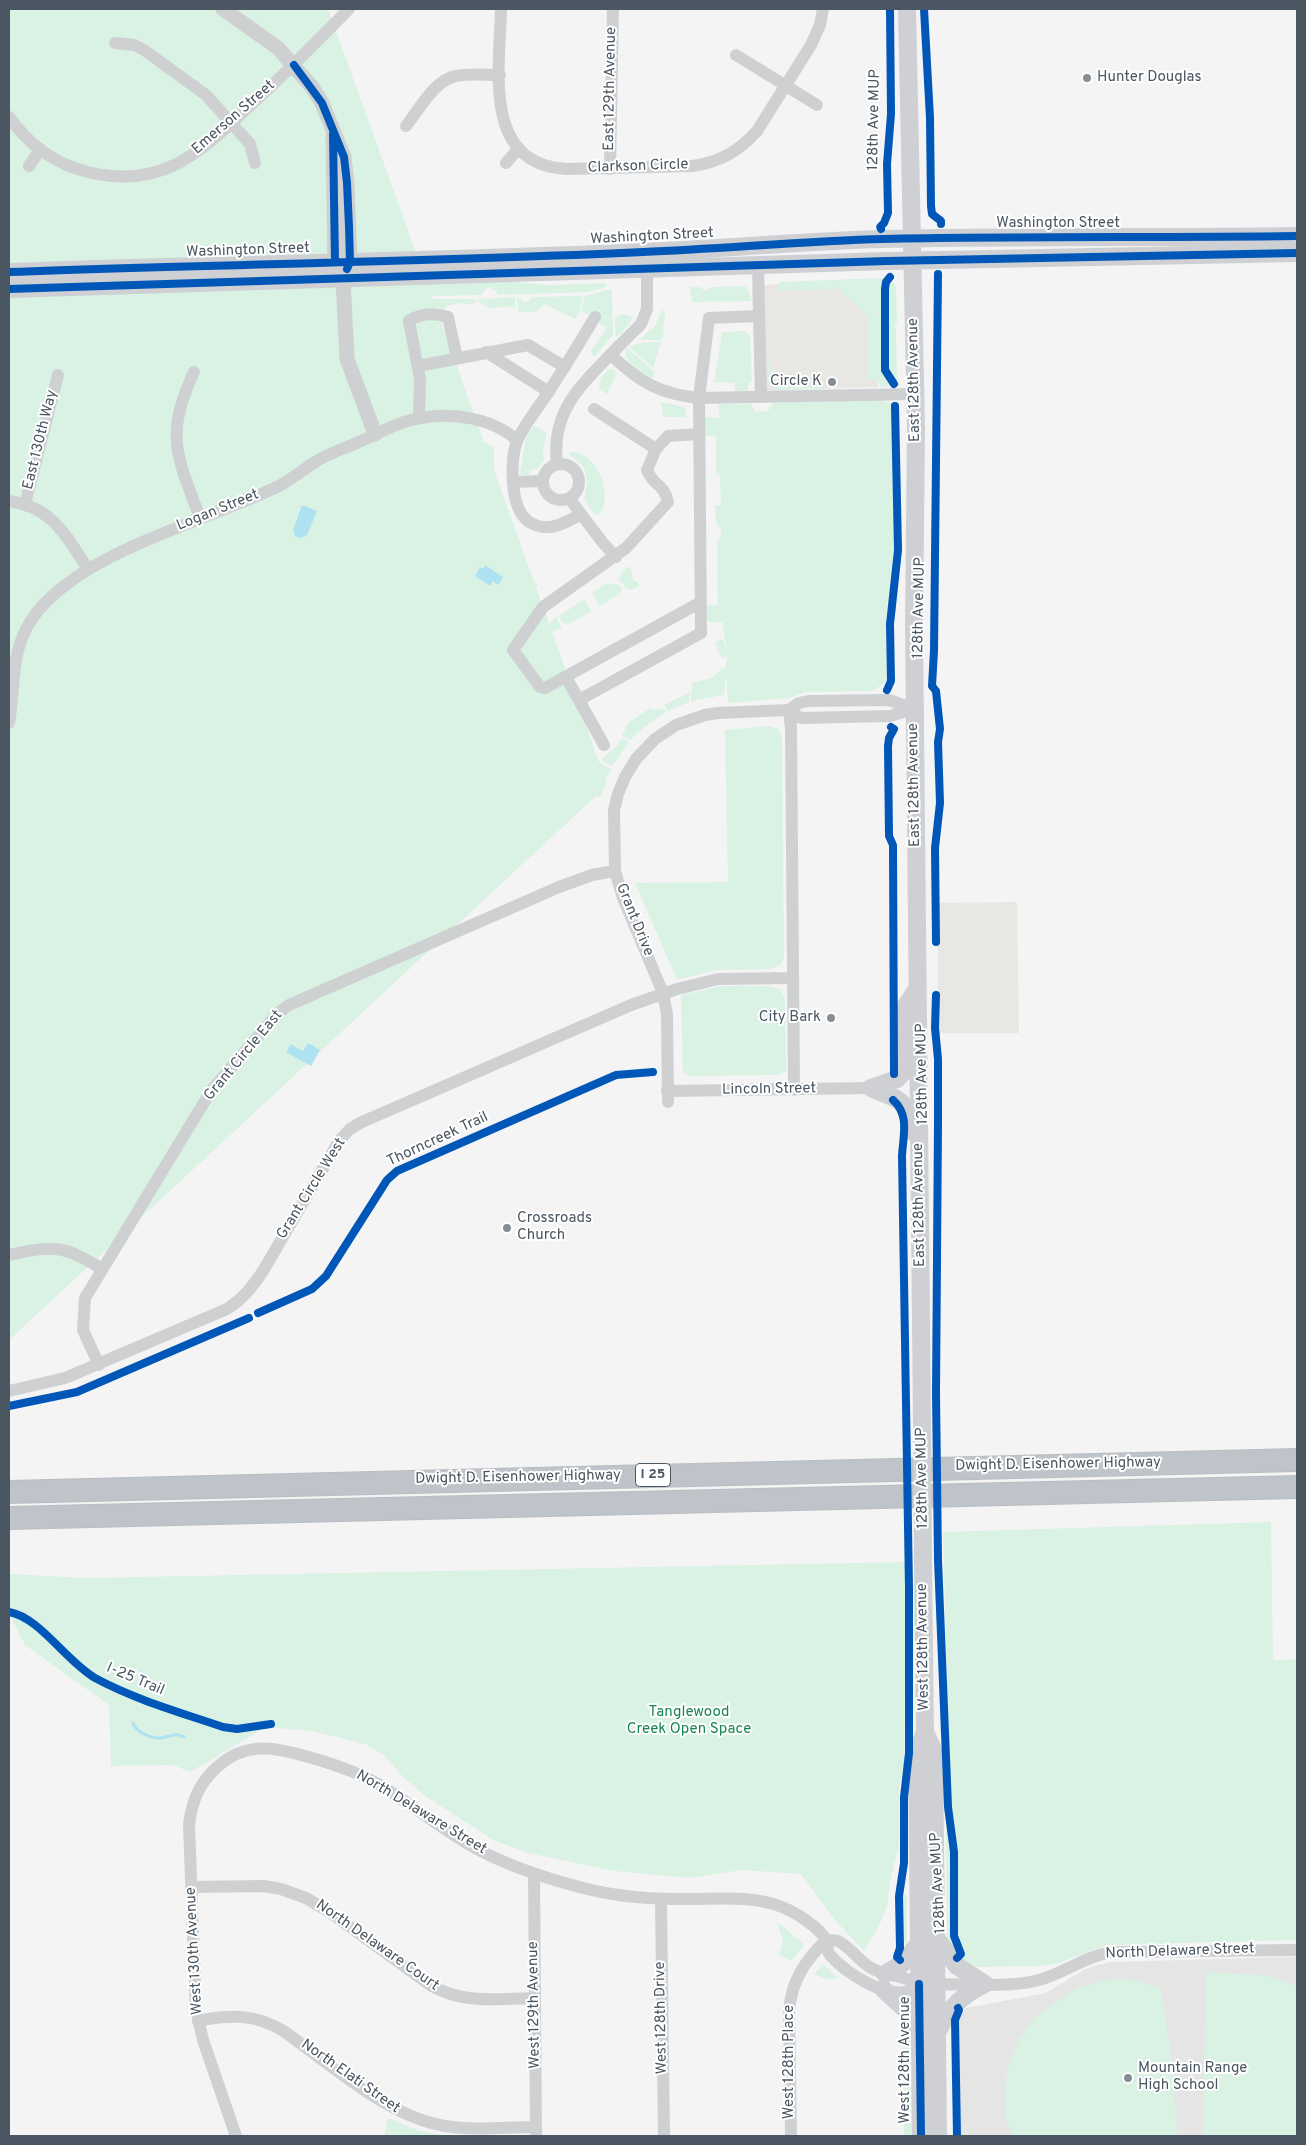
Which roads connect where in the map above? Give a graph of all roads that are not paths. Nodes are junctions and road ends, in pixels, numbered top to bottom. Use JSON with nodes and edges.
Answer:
{"nodes":[{"id":1,"x":223,"y":9,"type":"edge"},
{"id":2,"x":349,"y":9,"type":"edge"},
{"id":3,"x":501,"y":9,"type":"edge"},
{"id":4,"x":613,"y":9,"type":"edge"},
{"id":5,"x":823,"y":9,"type":"edge"},
{"id":6,"x":907,"y":9,"type":"edge"},
{"id":7,"x":115,"y":43,"type":"dead end"},
{"id":8,"x":736,"y":55,"type":"dead end"},
{"id":9,"x":294,"y":65,"type":"junction"},
{"id":10,"x":500,"y":75,"type":"junction"},
{"id":11,"x":784,"y":85,"type":"junction"},
{"id":12,"x":817,"y":105,"type":"dead end"},
{"id":13,"x":9,"y":117,"type":"edge"},
{"id":14,"x":232,"y":122,"type":"junction"},
{"id":15,"x":406,"y":126,"type":"dead end"},
{"id":16,"x":519,"y":148,"type":"junction"},
{"id":17,"x":40,"y":150,"type":"junction"},
{"id":18,"x":506,"y":163,"type":"dead end"},
{"id":19,"x":255,"y":164,"type":"dead end"},
{"id":20,"x":29,"y":166,"type":"dead end"},
{"id":21,"x":610,"y":169,"type":"junction"},
{"id":22,"x":1297,"y":236,"type":"edge"},
{"id":23,"x":913,"y":239,"type":"junction"},
{"id":24,"x":646,"y":252,"type":"junction"},
{"id":25,"x":1297,"y":253,"type":"edge"},
{"id":26,"x":913,"y":261,"type":"junction"},
{"id":27,"x":342,"y":262,"type":"junction"},
{"id":28,"x":758,"y":266,"type":"junction"},
{"id":29,"x":647,"y":270,"type":"junction"},
{"id":30,"x":9,"y":272,"type":"edge"},
{"id":31,"x":343,"y":279,"type":"junction"},
{"id":32,"x":9,"y":289,"type":"edge"},
{"id":33,"x":759,"y":316,"type":"junction"},
{"id":34,"x":595,"y":317,"type":"dead end"},
{"id":35,"x":486,"y":352,"type":"junction"},
{"id":36,"x":611,"y":355,"type":"junction"},
{"id":37,"x":457,"y":358,"type":"junction"},
{"id":38,"x":418,"y":366,"type":"junction"},
{"id":39,"x":565,"y":367,"type":"junction"},
{"id":40,"x":194,"y":372,"type":"dead end"},
{"id":41,"x":58,"y":375,"type":"dead end"},
{"id":42,"x":549,"y":392,"type":"junction"},
{"id":43,"x":915,"y":394,"type":"junction"},
{"id":44,"x":761,"y":397,"type":"junction"},
{"id":45,"x":699,"y":398,"type":"junction"},
{"id":46,"x":594,"y":409,"type":"dead end"},
{"id":47,"x":419,"y":418,"type":"junction"},
{"id":48,"x":375,"y":434,"type":"junction"},
{"id":49,"x":699,"y":434,"type":"junction"},
{"id":50,"x":517,"y":440,"type":"junction"},
{"id":51,"x":656,"y":449,"type":"junction"},
{"id":52,"x":557,"y":464,"type":"junction"},
{"id":53,"x":542,"y":481,"type":"junction"},
{"id":54,"x":513,"y":482,"type":"junction"},
{"id":55,"x":569,"y":498,"type":"junction"},
{"id":56,"x":9,"y":501,"type":"edge"},
{"id":57,"x":24,"y":504,"type":"junction"},
{"id":58,"x":581,"y":514,"type":"junction"},
{"id":59,"x":200,"y":518,"type":"junction"},
{"id":60,"x":616,"y":557,"type":"junction"},
{"id":61,"x":88,"y":569,"type":"junction"},
{"id":62,"x":701,"y":602,"type":"junction"},
{"id":63,"x":566,"y":676,"type":"junction"},
{"id":64,"x":579,"y":700,"type":"junction"},
{"id":65,"x":914,"y":709,"type":"junction"},
{"id":66,"x":789,"y":710,"type":"junction"},
{"id":67,"x":9,"y":723,"type":"edge"},
{"id":68,"x":604,"y":745,"type":"dead end"},
{"id":69,"x":615,"y":871,"type":"junction"},
{"id":70,"x":793,"y":978,"type":"junction"},
{"id":71,"x":917,"y":989,"type":"junction"},
{"id":72,"x":663,"y":994,"type":"junction"},
{"id":73,"x":871,"y":1088,"type":"junction"},
{"id":74,"x":794,"y":1090,"type":"junction"},
{"id":75,"x":667,"y":1096,"type":"joint"},
{"id":76,"x":919,"y":1166,"type":"junction"},
{"id":77,"x":9,"y":1255,"type":"edge"},
{"id":78,"x":102,"y":1269,"type":"junction"},
{"id":79,"x":99,"y":1365,"type":"junction"},
{"id":80,"x":9,"y":1391,"type":"edge"},
{"id":81,"x":1297,"y":1460,"type":"edge"},
{"id":82,"x":1297,"y":1476,"type":"edge"},
{"id":83,"x":1297,"y":1487,"type":"edge"},
{"id":84,"x":9,"y":1492,"type":"edge"},
{"id":85,"x":1297,"y":1498,"type":"edge"},
{"id":86,"x":9,"y":1506,"type":"edge"},
{"id":87,"x":9,"y":1518,"type":"edge"},
{"id":88,"x":9,"y":1529,"type":"edge"},
{"id":89,"x":923,"y":1561,"type":"joint"},
{"id":90,"x":216,"y":1768,"type":"joint"},
{"id":91,"x":534,"y":1874,"type":"junction"},
{"id":92,"x":191,"y":1887,"type":"junction"},
{"id":93,"x":661,"y":1899,"type":"junction"},
{"id":94,"x":826,"y":1940,"type":"junction"},
{"id":95,"x":927,"y":1940,"type":"junction"},
{"id":96,"x":1297,"y":1950,"type":"edge"},
{"id":97,"x":884,"y":1982,"type":"junction"},
{"id":98,"x":928,"y":1984,"type":"junction"},
{"id":99,"x":985,"y":1984,"type":"junction"},
{"id":100,"x":535,"y":1998,"type":"junction"},
{"id":101,"x":198,"y":2021,"type":"junction"},
{"id":102,"x":928,"y":2032,"type":"junction"},
{"id":103,"x":536,"y":2131,"type":"edge"},
{"id":104,"x":236,"y":2136,"type":"edge"},
{"id":105,"x":664,"y":2136,"type":"edge"},
{"id":106,"x":791,"y":2136,"type":"edge"},
{"id":107,"x":921,"y":2136,"type":"edge"},
{"id":108,"x":938,"y":2136,"type":"edge"}],
"edges":[{"from":1,"to":9,"type":"street"},
{"from":2,"to":9,"type":"street","name":"Emerson Street"},
{"from":3,"to":10,"type":"street","name":"Clarkson Circle"},
{"from":4,"to":21,"type":"street","name":"East 129th Avenue"},
{"from":5,"to":11,"type":"street","name":"Clarkson Circle"},
{"from":6,"to":23,"type":"main road","name":"East 128th Avenue"},
{"from":7,"to":14,"type":"street"},
{"from":8,"to":11,"type":"street"},
{"from":9,"to":14,"type":"street","name":"Emerson Street"},
{"from":9,"to":27,"type":"street"},
{"from":10,"to":15,"type":"street"},
{"from":10,"to":16,"type":"street","name":"Clarkson Circle"},
{"from":11,"to":12,"type":"street"},
{"from":11,"to":21,"type":"street","name":"Clarkson Circle"},
{"from":13,"to":17,"type":"street","name":"Emerson Street"},
{"from":14,"to":17,"type":"street","name":"Emerson Street"},
{"from":14,"to":19,"type":"street"},
{"from":16,"to":18,"type":"street"},
{"from":16,"to":21,"type":"street","name":"Clarkson Circle"},
{"from":17,"to":20,"type":"street"},
{"from":22,"to":23,"type":"main road","name":"Washington Street"},
{"from":23,"to":24,"type":"main road","name":"Washington Street"},
{"from":23,"to":26,"type":"main road","name":"East 128th Avenue"},
{"from":24,"to":27,"type":"main road","name":"Washington Street"},
{"from":24,"to":29,"type":"main road"},
{"from":25,"to":26,"type":"main road","name":"Washington Street"},
{"from":26,"to":28,"type":"main road","name":"Washington Street"},
{"from":26,"to":43,"type":"main road","name":"East 128th Avenue"},
{"from":27,"to":30,"type":"main road","name":"Washington Street"},
{"from":27,"to":31,"type":"street"},
{"from":28,"to":29,"type":"main road","name":"Washington Street"},
{"from":28,"to":33,"type":"street"},
{"from":29,"to":31,"type":"main road","name":"Washington Street"},
{"from":29,"to":36,"type":"street"},
{"from":31,"to":32,"type":"main road","name":"Washington Street"},
{"from":31,"to":48,"type":"street"},
{"from":33,"to":44,"type":"street"},
{"from":33,"to":45,"type":"street"},
{"from":34,"to":39,"type":"street"},
{"from":35,"to":37,"type":"street"},
{"from":35,"to":39,"type":"street"},
{"from":35,"to":42,"type":"street"},
{"from":36,"to":45,"type":"street"},
{"from":36,"to":52,"type":"street"},
{"from":37,"to":38,"type":"street"},
{"from":37,"to":38,"type":"street"},
{"from":38,"to":47,"type":"street"},
{"from":39,"to":42,"type":"street"},
{"from":40,"to":59,"type":"street"},
{"from":41,"to":57,"type":"street","name":"East 130th Way"},
{"from":42,"to":50,"type":"street"},
{"from":43,"to":44,"type":"street"},
{"from":43,"to":65,"type":"main road","name":"East 128th Avenue"},
{"from":44,"to":45,"type":"street"},
{"from":45,"to":49,"type":"street"},
{"from":46,"to":51,"type":"street"},
{"from":47,"to":48,"type":"street","name":"Logan Street"},
{"from":47,"to":50,"type":"street","name":"Logan Street"},
{"from":48,"to":59,"type":"street","name":"Logan Street"},
{"from":49,"to":51,"type":"street"},
{"from":49,"to":62,"type":"street"},
{"from":50,"to":54,"type":"street"},
{"from":51,"to":60,"type":"street"},
{"from":52,"to":53,"type":"street"},
{"from":52,"to":55,"type":"street"},
{"from":53,"to":54,"type":"street"},
{"from":53,"to":55,"type":"street"},
{"from":54,"to":58,"type":"street"},
{"from":55,"to":58,"type":"street"},
{"from":56,"to":57,"type":"street"},
{"from":57,"to":61,"type":"street"},
{"from":58,"to":60,"type":"street"},
{"from":59,"to":61,"type":"street","name":"Logan Street"},
{"from":60,"to":63,"type":"street"},
{"from":61,"to":67,"type":"street","name":"Logan Street"},
{"from":62,"to":63,"type":"street"},
{"from":62,"to":64,"type":"street"},
{"from":63,"to":64,"type":"street"},
{"from":64,"to":68,"type":"street"},
{"from":65,"to":66,"type":"street","name":"Grant Drive"},
{"from":65,"to":71,"type":"main road","name":"East 128th Avenue"},
{"from":66,"to":69,"type":"street","name":"Grant Drive"},
{"from":66,"to":70,"type":"street"},
{"from":69,"to":72,"type":"street","name":"Grant Drive"},
{"from":69,"to":78,"type":"street","name":"Grant Circle East"},
{"from":70,"to":72,"type":"street","name":"Grant Circle West"},
{"from":70,"to":74,"type":"street"},
{"from":71,"to":73,"type":"main road"},
{"from":71,"to":76,"type":"main road","name":"East 128th Avenue"},
{"from":72,"to":75,"type":"street","name":"Grant Drive"},
{"from":72,"to":79,"type":"street","name":"Grant Circle West"},
{"from":73,"to":74,"type":"street","name":"Lincoln Street"},
{"from":73,"to":76,"type":"main road"},
{"from":74,"to":75,"type":"street","name":"Lincoln Street"},
{"from":76,"to":89,"type":"main road","name":"East 128th Avenue","bridge":true},
{"from":77,"to":78,"type":"street"},
{"from":78,"to":79,"type":"street","name":"Grant Circle East"},
{"from":79,"to":80,"type":"street","name":"Grant Circle West"},
{"from":81,"to":84,"type":"highway","name":"Dwight D. Eisenhower Highway","number":"I 25"},
{"from":82,"to":86,"type":"highway"},
{"from":83,"to":87,"type":"highway"},
{"from":85,"to":88,"type":"highway"},
{"from":89,"to":95,"type":"main road","name":"West 128th Avenue"},
{"from":90,"to":91,"type":"street","name":"North Delaware Street"},
{"from":90,"to":92,"type":"street","name":"West 130th Avenue"},
{"from":91,"to":93,"type":"street","name":"North Delaware Street"},
{"from":91,"to":100,"type":"street","name":"West 129th Avenue"},
{"from":92,"to":100,"type":"street","name":"North Delaware Court"},
{"from":92,"to":101,"type":"street","name":"West 130th Avenue"},
{"from":93,"to":94,"type":"street","name":"North Delaware Street"},
{"from":93,"to":105,"type":"street","name":"West 128th Drive"},
{"from":94,"to":97,"type":"street","name":"North Delaware Street"},
{"from":94,"to":106,"type":"street","name":"West 128th Place"},
{"from":95,"to":97,"type":"main road"},
{"from":95,"to":98,"type":"main road","name":"West 128th Avenue"},
{"from":95,"to":99,"type":"main road"},
{"from":96,"to":99,"type":"street","name":"North Delaware Street"},
{"from":97,"to":98,"type":"street","name":"North Delaware Street"},
{"from":97,"to":102,"type":"main road"},
{"from":98,"to":99,"type":"street","name":"North Delaware Street"},
{"from":98,"to":102,"type":"main road","name":"West 128th Avenue"},
{"from":99,"to":102,"type":"main road"},
{"from":100,"to":103,"type":"street","name":"West 129th Avenue"},
{"from":101,"to":103,"type":"street","name":"North Elati Street"},
{"from":101,"to":104,"type":"street","name":"West 130th Avenue"},
{"from":102,"to":107,"type":"main road","name":"West 128th Avenue"},
{"from":102,"to":108,"type":"main road","name":"West 128th Avenue"}]}
